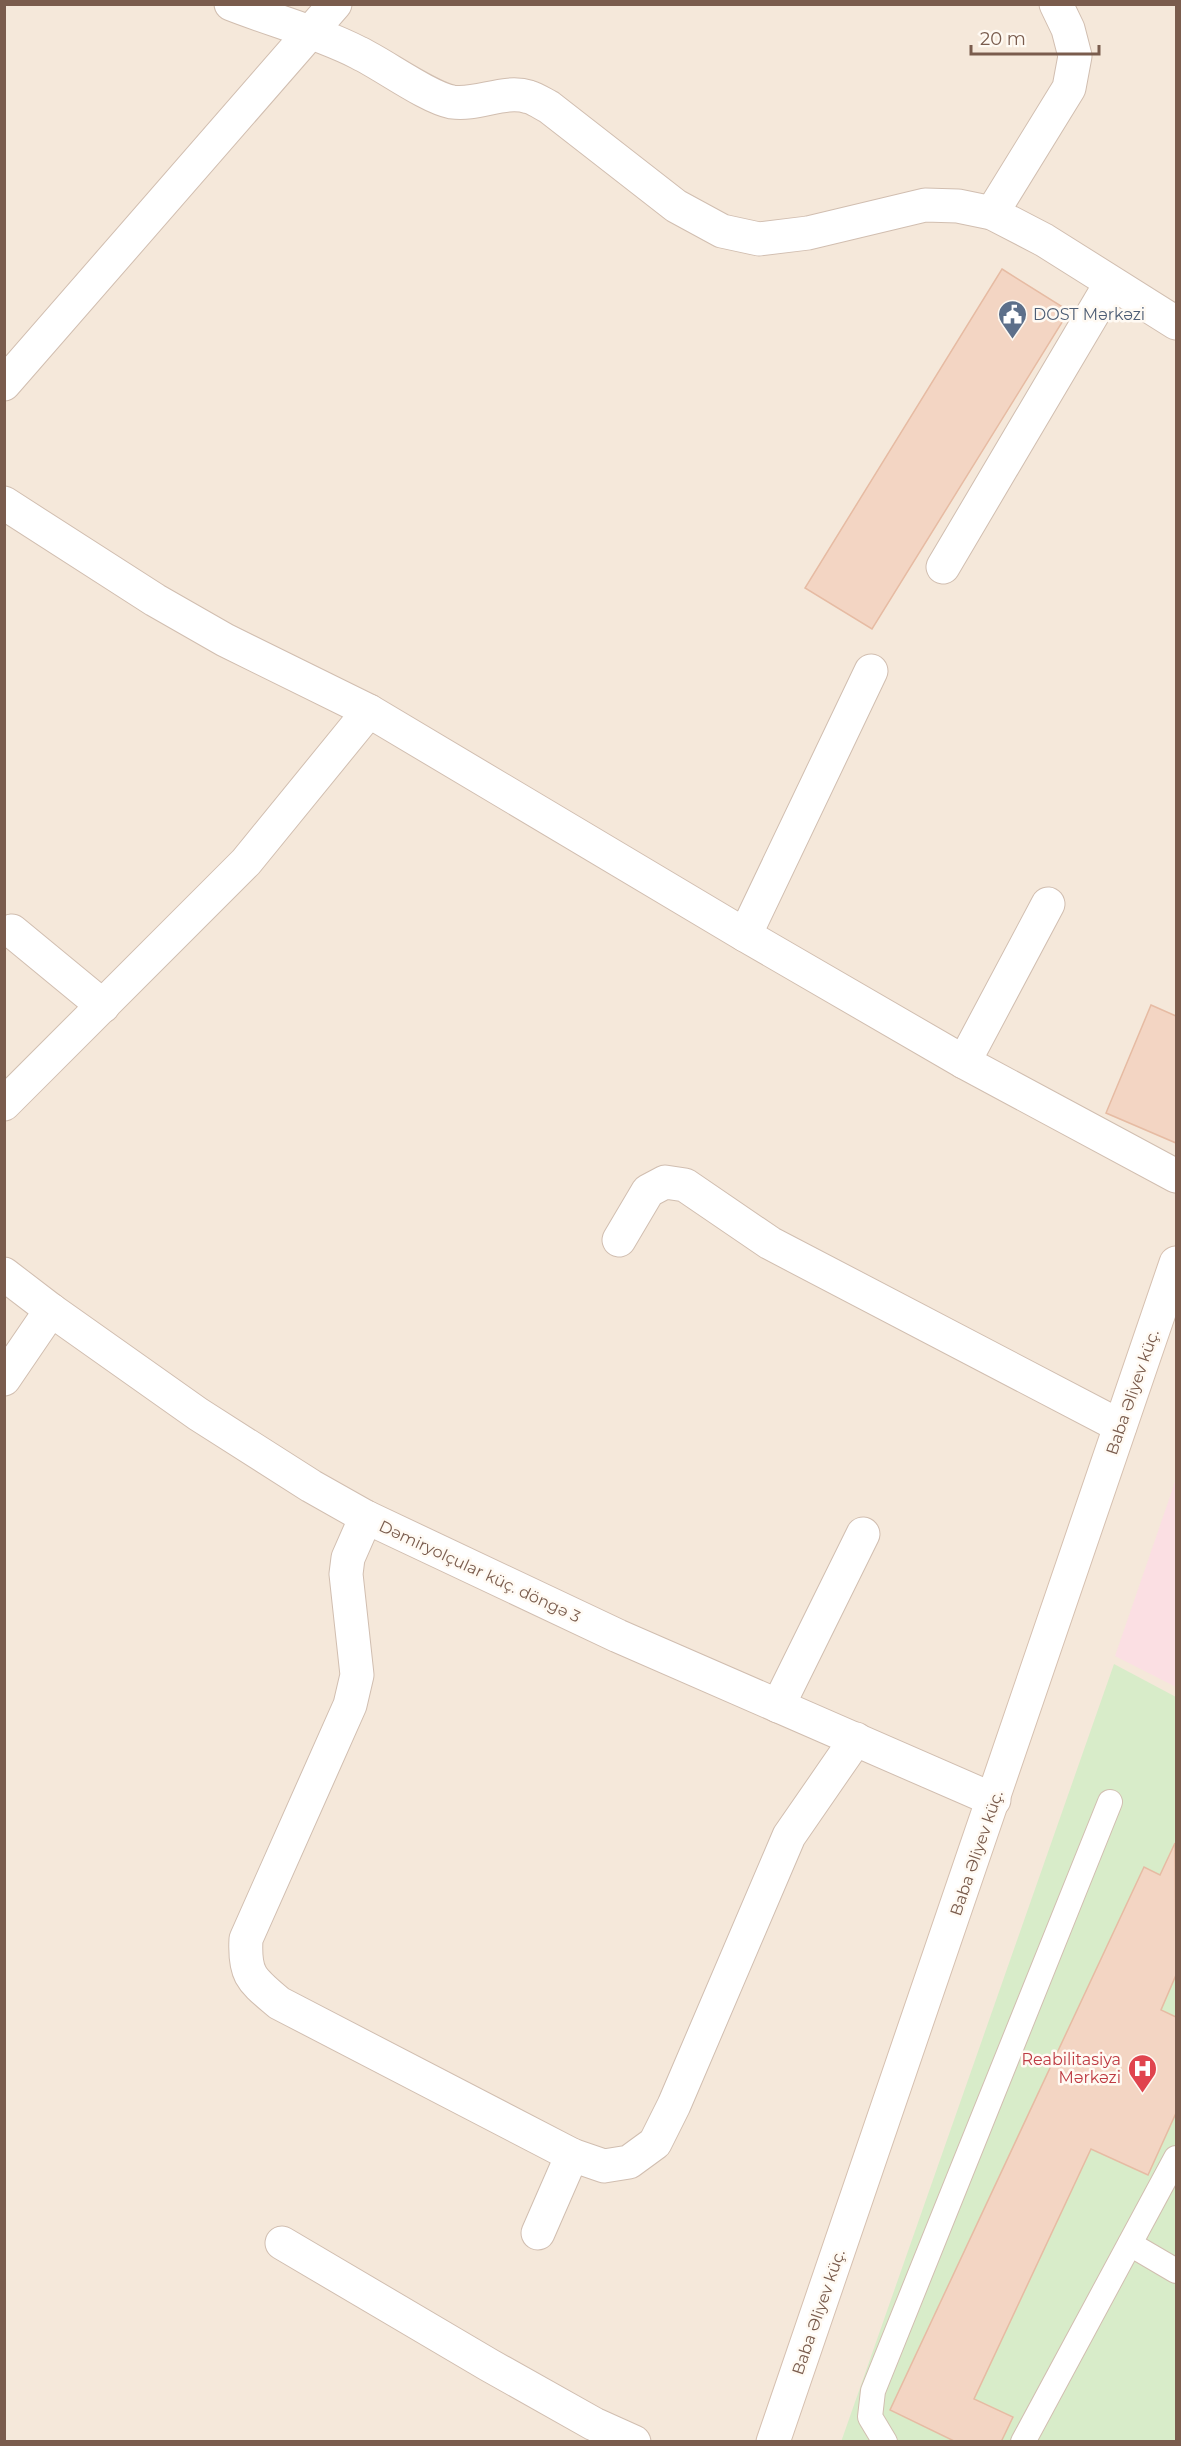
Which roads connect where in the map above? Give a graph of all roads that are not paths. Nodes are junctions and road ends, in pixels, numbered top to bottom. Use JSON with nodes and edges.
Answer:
{"nodes":[{"id":1,"x":231,"y":4,"type":"edge"},
{"id":2,"x":335,"y":4,"type":"edge"},
{"id":3,"x":1056,"y":4,"type":"edge"},
{"id":4,"x":312,"y":31,"type":"junction"},
{"id":5,"x":992,"y":213,"type":"junction"},
{"id":6,"x":1111,"y":283,"type":"junction"},
{"id":7,"x":1176,"y":323,"type":"edge"},
{"id":8,"x":4,"y":384,"type":"edge"},
{"id":9,"x":4,"y":503,"type":"edge"},
{"id":10,"x":943,"y":567,"type":"dead end"},
{"id":11,"x":871,"y":671,"type":"dead end"},
{"id":12,"x":369,"y":711,"type":"junction"},
{"id":13,"x":1048,"y":904,"type":"dead end"},
{"id":14,"x":12,"y":931,"type":"dead end"},
{"id":15,"x":745,"y":935,"type":"junction"},
{"id":16,"x":103,"y":1006,"type":"junction"},
{"id":17,"x":964,"y":1062,"type":"junction"},
{"id":18,"x":4,"y":1104,"type":"edge"},
{"id":19,"x":1176,"y":1176,"type":"edge"},
{"id":20,"x":619,"y":1240,"type":"dead end"},
{"id":21,"x":1176,"y":1263,"type":"edge"},
{"id":22,"x":4,"y":1274,"type":"edge"},
{"id":23,"x":51,"y":1310,"type":"junction"},
{"id":24,"x":4,"y":1379,"type":"edge"},
{"id":25,"x":1120,"y":1426,"type":"junction"},
{"id":26,"x":366,"y":1517,"type":"junction"},
{"id":27,"x":863,"y":1534,"type":"dead end"},
{"id":28,"x":778,"y":1706,"type":"junction"},
{"id":29,"x":856,"y":1739,"type":"junction"},
{"id":30,"x":994,"y":1800,"type":"junction"},
{"id":31,"x":1110,"y":1802,"type":"dead end"},
{"id":32,"x":572,"y":2155,"type":"junction"},
{"id":33,"x":1176,"y":2157,"type":"edge"},
{"id":34,"x":538,"y":2233,"type":"dead end"},
{"id":35,"x":282,"y":2243,"type":"dead end"},
{"id":36,"x":1130,"y":2244,"type":"junction"},
{"id":37,"x":1176,"y":2271,"type":"edge"},
{"id":38,"x":591,"y":2433,"type":"edge"},
{"id":39,"x":634,"y":2442,"type":"edge"},
{"id":40,"x":773,"y":2442,"type":"edge"},
{"id":41,"x":885,"y":2442,"type":"edge"},
{"id":42,"x":1023,"y":2442,"type":"edge"}],
"edges":[{"from":1,"to":4,"type":"street"},
{"from":2,"to":4,"type":"street"},
{"from":3,"to":5,"type":"street"},
{"from":4,"to":5,"type":"street"},
{"from":4,"to":8,"type":"street"},
{"from":5,"to":6,"type":"street"},
{"from":6,"to":7,"type":"street"},
{"from":6,"to":10,"type":"street"},
{"from":9,"to":12,"type":"street"},
{"from":11,"to":15,"type":"street"},
{"from":12,"to":15,"type":"street"},
{"from":12,"to":16,"type":"street"},
{"from":13,"to":17,"type":"street"},
{"from":14,"to":16,"type":"street"},
{"from":15,"to":17,"type":"street"},
{"from":16,"to":18,"type":"street"},
{"from":17,"to":19,"type":"street"},
{"from":20,"to":25,"type":"street"},
{"from":21,"to":25,"type":"street","name":"Baba Əliyev küç."},
{"from":22,"to":23,"type":"street","name":"Dəmiryolçular küç. döngə 3"},
{"from":23,"to":24,"type":"street"},
{"from":23,"to":26,"type":"street","name":"Dəmiryolçular küç. döngə 3"},
{"from":25,"to":30,"type":"street","name":"Baba Əliyev küç."},
{"from":26,"to":28,"type":"street","name":"Dəmiryolçular küç. döngə 3"},
{"from":26,"to":32,"type":"street"},
{"from":27,"to":28,"type":"street"},
{"from":28,"to":29,"type":"street","name":"Dəmiryolçular küç. döngə 3"},
{"from":29,"to":30,"type":"street","name":"Dəmiryolçular küç. döngə 3"},
{"from":29,"to":32,"type":"street"},
{"from":30,"to":40,"type":"street","name":"Baba Əliyev küç."},
{"from":31,"to":41,"type":"lane"},
{"from":32,"to":34,"type":"street"},
{"from":33,"to":36,"type":"lane"},
{"from":35,"to":38,"type":"street"},
{"from":36,"to":37,"type":"lane"},
{"from":36,"to":42,"type":"lane"},
{"from":38,"to":39,"type":"street"}]}
